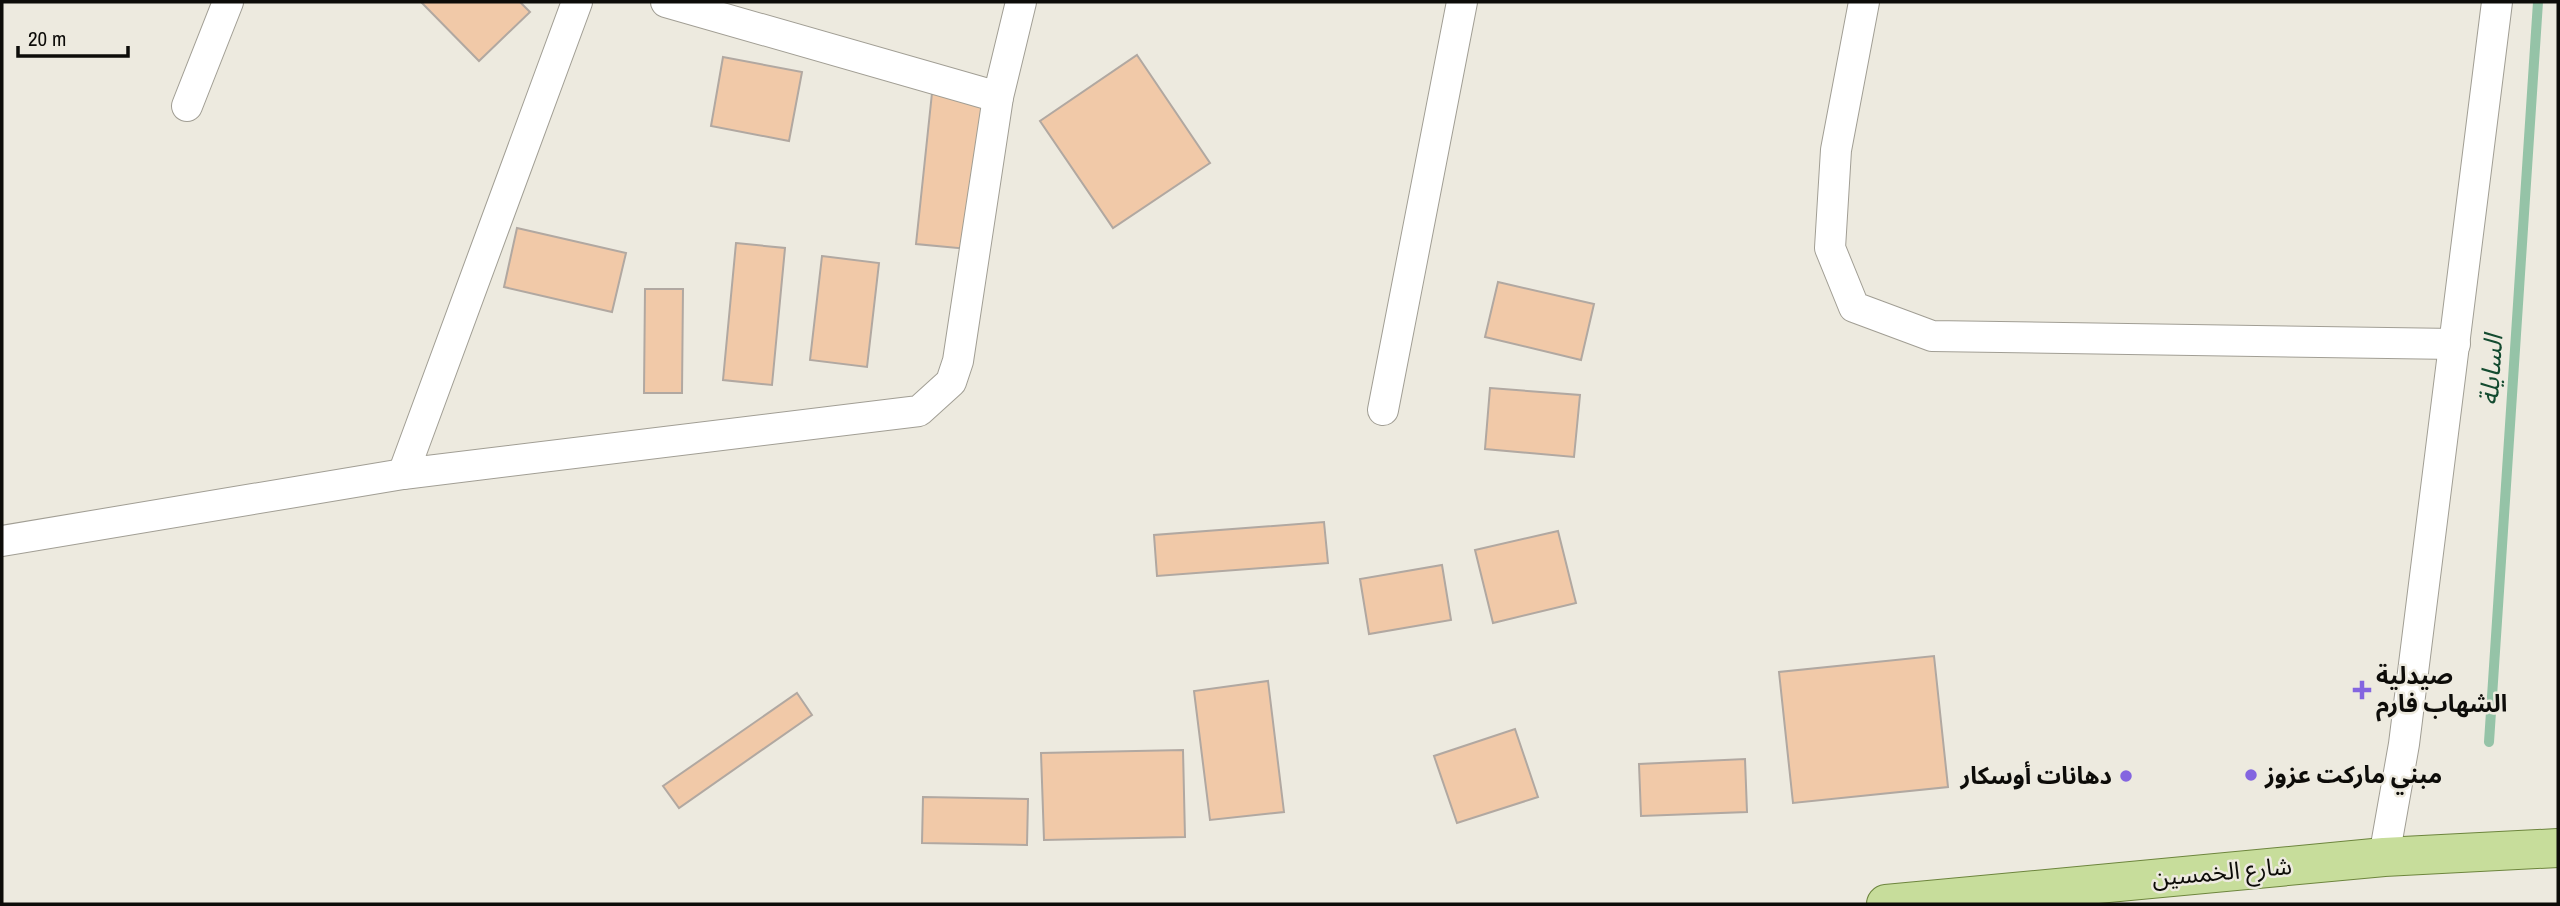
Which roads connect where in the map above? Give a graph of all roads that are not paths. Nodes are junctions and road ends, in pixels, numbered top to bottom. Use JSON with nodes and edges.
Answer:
{"nodes":[{"id":1,"x":228,"y":2,"type":"edge"},
{"id":2,"x":577,"y":2,"type":"edge"},
{"id":3,"x":666,"y":2,"type":"edge"},
{"id":4,"x":1020,"y":2,"type":"edge"},
{"id":5,"x":1462,"y":2,"type":"edge"},
{"id":6,"x":1864,"y":2,"type":"edge"},
{"id":7,"x":2497,"y":2,"type":"edge"},
{"id":8,"x":998,"y":97,"type":"junction"},
{"id":9,"x":187,"y":106,"type":"dead end"},
{"id":10,"x":2455,"y":344,"type":"junction"},
{"id":11,"x":1383,"y":410,"type":"dead end"},
{"id":12,"x":403,"y":474,"type":"junction"},
{"id":13,"x":2,"y":541,"type":"edge"},
{"id":14,"x":2558,"y":848,"type":"edge"},
{"id":15,"x":2384,"y":857,"type":"junction"},
{"id":16,"x":1886,"y":904,"type":"edge"}],
"edges":[{"from":1,"to":9,"type":"street"},
{"from":2,"to":12,"type":"street"},
{"from":3,"to":8,"type":"street"},
{"from":4,"to":8,"type":"street"},
{"from":5,"to":11,"type":"street"},
{"from":6,"to":10,"type":"street"},
{"from":7,"to":10,"type":"street"},
{"from":8,"to":12,"type":"street"},
{"from":10,"to":15,"type":"street"},
{"from":12,"to":13,"type":"street"},
{"from":14,"to":15,"type":"main road","name":"شارع الخمسين"},
{"from":15,"to":16,"type":"main road","name":"شارع الخمسين"}]}
